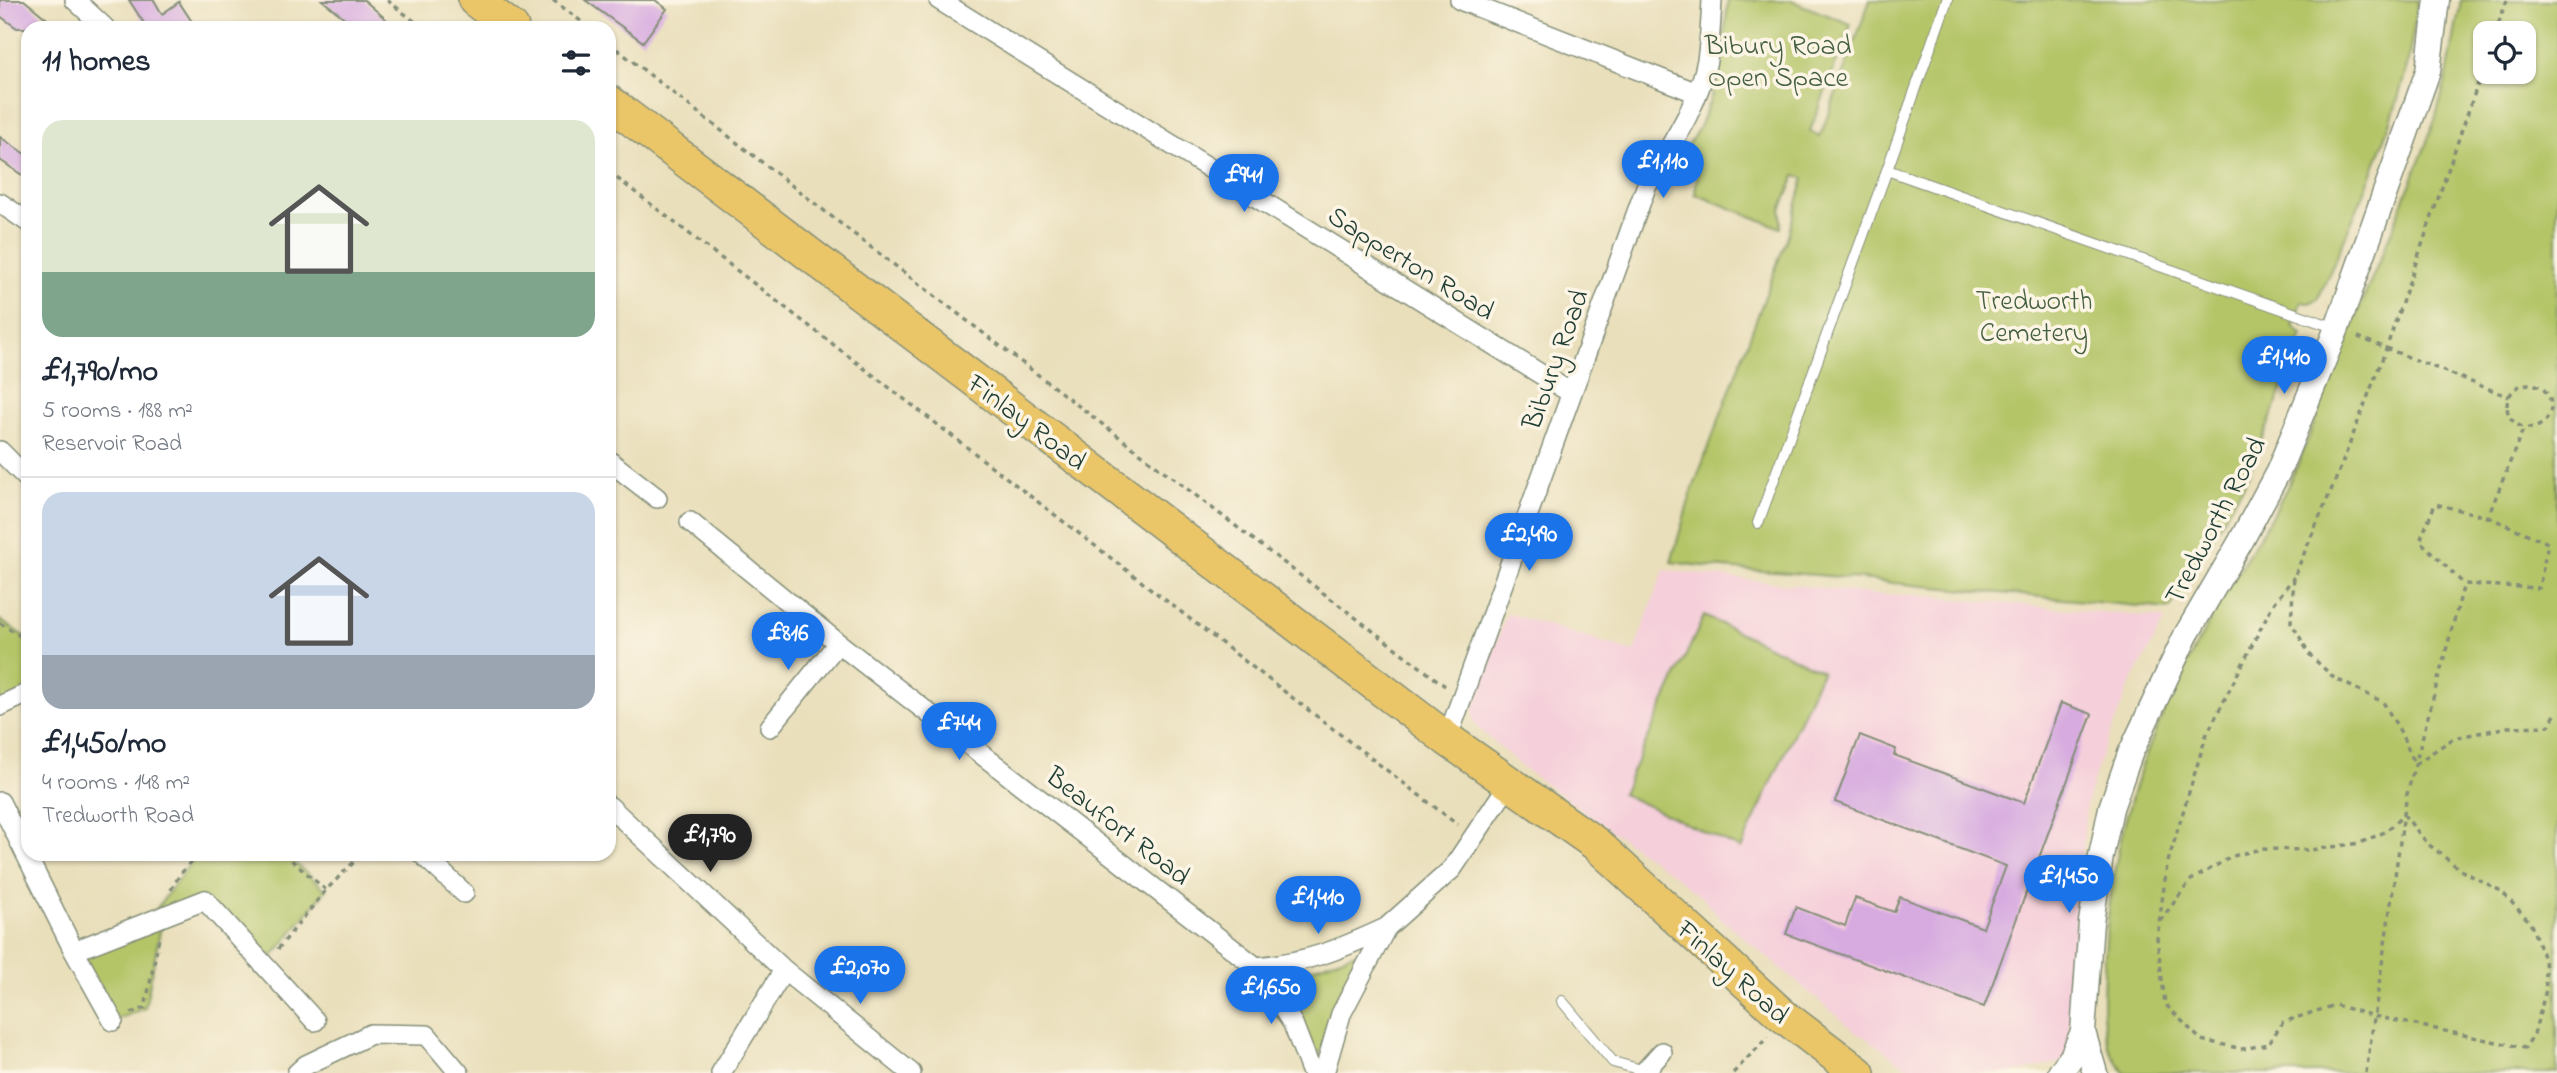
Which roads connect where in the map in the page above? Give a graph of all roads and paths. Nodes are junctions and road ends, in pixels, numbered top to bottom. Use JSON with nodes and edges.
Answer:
{"nodes":[{"id":1,"x":75,"y":0,"type":"edge"},
{"id":2,"x":387,"y":0,"type":"edge"},
{"id":3,"x":475,"y":0,"type":"edge"},
{"id":4,"x":554,"y":0,"type":"edge"},
{"id":5,"x":939,"y":0,"type":"edge"},
{"id":6,"x":1460,"y":0,"type":"edge"},
{"id":7,"x":1712,"y":0,"type":"edge"},
{"id":8,"x":1947,"y":0,"type":"edge"},
{"id":9,"x":2437,"y":0,"type":"edge"},
{"id":10,"x":2507,"y":0,"type":"edge"},
{"id":11,"x":98,"y":21,"type":"edge"},
{"id":12,"x":414,"y":21,"type":"edge"},
{"id":13,"x":503,"y":21,"type":"edge"},
{"id":14,"x":581,"y":21,"type":"edge"},
{"id":15,"x":2500,"y":21,"type":"edge"},
{"id":16,"x":616,"y":48,"type":"edge"},
{"id":17,"x":2478,"y":84,"type":"edge"},
{"id":18,"x":1697,"y":93,"type":"junction"},
{"id":19,"x":616,"y":107,"type":"edge"},
{"id":20,"x":1887,"y":170,"type":"junction"},
{"id":21,"x":616,"y":177,"type":"edge"},
{"id":22,"x":0,"y":203,"type":"edge"},
{"id":23,"x":21,"y":217,"type":"edge"},
{"id":24,"x":2337,"y":328,"type":"junction"},
{"id":25,"x":2386,"y":349,"type":"junction"},
{"id":26,"x":1571,"y":393,"type":"junction"},
{"id":27,"x":2509,"y":397,"type":"junction"},
{"id":28,"x":2550,"y":411,"type":"junction"},
{"id":29,"x":2557,"y":414,"type":"edge"},
{"id":30,"x":2525,"y":427,"type":"junction"},
{"id":31,"x":0,"y":451,"type":"edge"},
{"id":32,"x":616,"y":466,"type":"edge"},
{"id":33,"x":21,"y":472,"type":"edge"},
{"id":34,"x":657,"y":498,"type":"dead end"},
{"id":35,"x":2488,"y":517,"type":"junction"},
{"id":36,"x":690,"y":522,"type":"dead end"},
{"id":37,"x":1758,"y":523,"type":"dead end"},
{"id":38,"x":2294,"y":577,"type":"junction"},
{"id":39,"x":2463,"y":583,"type":"junction"},
{"id":40,"x":0,"y":623,"type":"edge"},
{"id":41,"x":21,"y":636,"type":"edge"},
{"id":42,"x":838,"y":643,"type":"junction"},
{"id":43,"x":21,"y":696,"type":"edge"},
{"id":44,"x":1464,"y":697,"type":"junction"},
{"id":45,"x":0,"y":706,"type":"edge"},
{"id":46,"x":2557,"y":711,"type":"edge"},
{"id":47,"x":770,"y":727,"type":"dead end"},
{"id":48,"x":1447,"y":739,"type":"junction"},
{"id":49,"x":2415,"y":764,"type":"junction"},
{"id":50,"x":1503,"y":793,"type":"junction"},
{"id":51,"x":0,"y":802,"type":"edge"},
{"id":52,"x":616,"y":813,"type":"edge"},
{"id":53,"x":2404,"y":815,"type":"junction"},
{"id":54,"x":1473,"y":837,"type":"junction"},
{"id":55,"x":21,"y":844,"type":"edge"},
{"id":56,"x":29,"y":861,"type":"edge"},
{"id":57,"x":192,"y":861,"type":"edge"},
{"id":58,"x":292,"y":861,"type":"edge"},
{"id":59,"x":355,"y":861,"type":"edge"},
{"id":60,"x":430,"y":861,"type":"edge"},
{"id":61,"x":1615,"y":863,"type":"junction"},
{"id":62,"x":326,"y":890,"type":"junction"},
{"id":63,"x":464,"y":893,"type":"dead end"},
{"id":64,"x":154,"y":919,"type":"junction"},
{"id":65,"x":2160,"y":920,"type":"junction"},
{"id":66,"x":1386,"y":928,"type":"junction"},
{"id":67,"x":74,"y":951,"type":"junction"},
{"id":68,"x":265,"y":966,"type":"junction"},
{"id":69,"x":1256,"y":967,"type":"junction"},
{"id":70,"x":784,"y":970,"type":"junction"},
{"id":71,"x":1562,"y":1001,"type":"dead end"},
{"id":72,"x":1781,"y":1014,"type":"junction"},
{"id":73,"x":2374,"y":1016,"type":"junction"},
{"id":74,"x":113,"y":1021,"type":"joint"},
{"id":75,"x":315,"y":1021,"type":"dead end"},
{"id":76,"x":2083,"y":1032,"type":"junction"},
{"id":77,"x":1662,"y":1052,"type":"dead end"},
{"id":78,"x":1645,"y":1072,"type":"edge"},
{"id":79,"x":297,"y":1073,"type":"edge"},
{"id":80,"x":459,"y":1073,"type":"edge"},
{"id":81,"x":721,"y":1073,"type":"edge"},
{"id":82,"x":911,"y":1073,"type":"edge"},
{"id":83,"x":1312,"y":1073,"type":"edge"},
{"id":84,"x":1324,"y":1073,"type":"edge"},
{"id":85,"x":1732,"y":1073,"type":"edge"},
{"id":86,"x":1858,"y":1073,"type":"edge"},
{"id":87,"x":2060,"y":1073,"type":"edge"},
{"id":88,"x":2095,"y":1073,"type":"edge"},
{"id":89,"x":2366,"y":1073,"type":"edge"}],
"edges":[{"from":1,"to":11,"type":"street"},
{"from":2,"to":12,"type":"path"},
{"from":3,"to":13,"type":"highway"},
{"from":4,"to":14,"type":"path"},
{"from":5,"to":26,"type":"street","name":"Sapperton Road"},
{"from":6,"to":18,"type":"street"},
{"from":7,"to":18,"type":"street","name":"Bibury Road"},
{"from":8,"to":20,"type":"lane"},
{"from":9,"to":24,"type":"street","name":"Tredworth Road"},
{"from":10,"to":15,"type":"path"},
{"from":16,"to":44,"type":"path"},
{"from":17,"to":25,"type":"path"},
{"from":18,"to":26,"type":"street","name":"Bibury Road"},
{"from":19,"to":48,"type":"highway","name":"Finlay Road"},
{"from":20,"to":24,"type":"lane"},
{"from":20,"to":37,"type":"lane"},
{"from":21,"to":54,"type":"path"},
{"from":22,"to":23,"type":"street"},
{"from":24,"to":25,"type":"path"},
{"from":24,"to":76,"type":"street","name":"Tredworth Road"},
{"from":25,"to":27,"type":"path"},
{"from":25,"to":38,"type":"path"},
{"from":26,"to":44,"type":"street","name":"Bibury Road"},
{"from":27,"to":28,"type":"path"},
{"from":27,"to":30,"type":"path"},
{"from":28,"to":29,"type":"path"},
{"from":28,"to":30,"type":"path"},
{"from":30,"to":35,"type":"path"},
{"from":31,"to":33,"type":"street"},
{"from":32,"to":34,"type":"street"},
{"from":35,"to":39,"type":"path"},
{"from":35,"to":39,"type":"path"},
{"from":36,"to":42,"type":"street","name":"Beaufort Road"},
{"from":38,"to":49,"type":"path"},
{"from":38,"to":65,"type":"path"},
{"from":39,"to":49,"type":"path"},
{"from":40,"to":41,"type":"path"},
{"from":42,"to":47,"type":"street"},
{"from":42,"to":69,"type":"street","name":"Beaufort Road"},
{"from":43,"to":45,"type":"street"},
{"from":44,"to":48,"type":"street","name":"Bibury Road"},
{"from":46,"to":49,"type":"path"},
{"from":48,"to":50,"type":"highway"},
{"from":48,"to":61,"type":"highway","name":"Finlay Road"},
{"from":49,"to":53,"type":"path"},
{"from":50,"to":54,"type":"street"},
{"from":50,"to":61,"type":"highway"},
{"from":51,"to":55,"type":"street"},
{"from":52,"to":70,"type":"street"},
{"from":53,"to":65,"type":"path"},
{"from":53,"to":73,"type":"path"},
{"from":53,"to":73,"type":"path"},
{"from":54,"to":66,"type":"street"},
{"from":56,"to":67,"type":"street"},
{"from":57,"to":64,"type":"path"},
{"from":58,"to":62,"type":"path"},
{"from":59,"to":62,"type":"path"},
{"from":60,"to":63,"type":"street"},
{"from":61,"to":72,"type":"highway","name":"Finlay Road"},
{"from":62,"to":68,"type":"path"},
{"from":64,"to":67,"type":"street"},
{"from":64,"to":68,"type":"street"},
{"from":64,"to":74,"type":"path"},
{"from":65,"to":73,"type":"path"},
{"from":66,"to":69,"type":"street"},
{"from":66,"to":84,"type":"street"},
{"from":67,"to":74,"type":"street"},
{"from":68,"to":75,"type":"street"},
{"from":69,"to":83,"type":"street","name":"Beaufort Road"},
{"from":70,"to":81,"type":"street"},
{"from":70,"to":82,"type":"street"},
{"from":71,"to":78,"type":"lane"},
{"from":72,"to":85,"type":"path"},
{"from":72,"to":86,"type":"highway","name":"Finlay Road"},
{"from":73,"to":89,"type":"path"},
{"from":76,"to":87,"type":"street","name":"Tredworth Road"},
{"from":76,"to":88,"type":"street","name":"Tredworth Road"},
{"from":77,"to":78,"type":"street"},
{"from":79,"to":80,"type":"street"}]}
